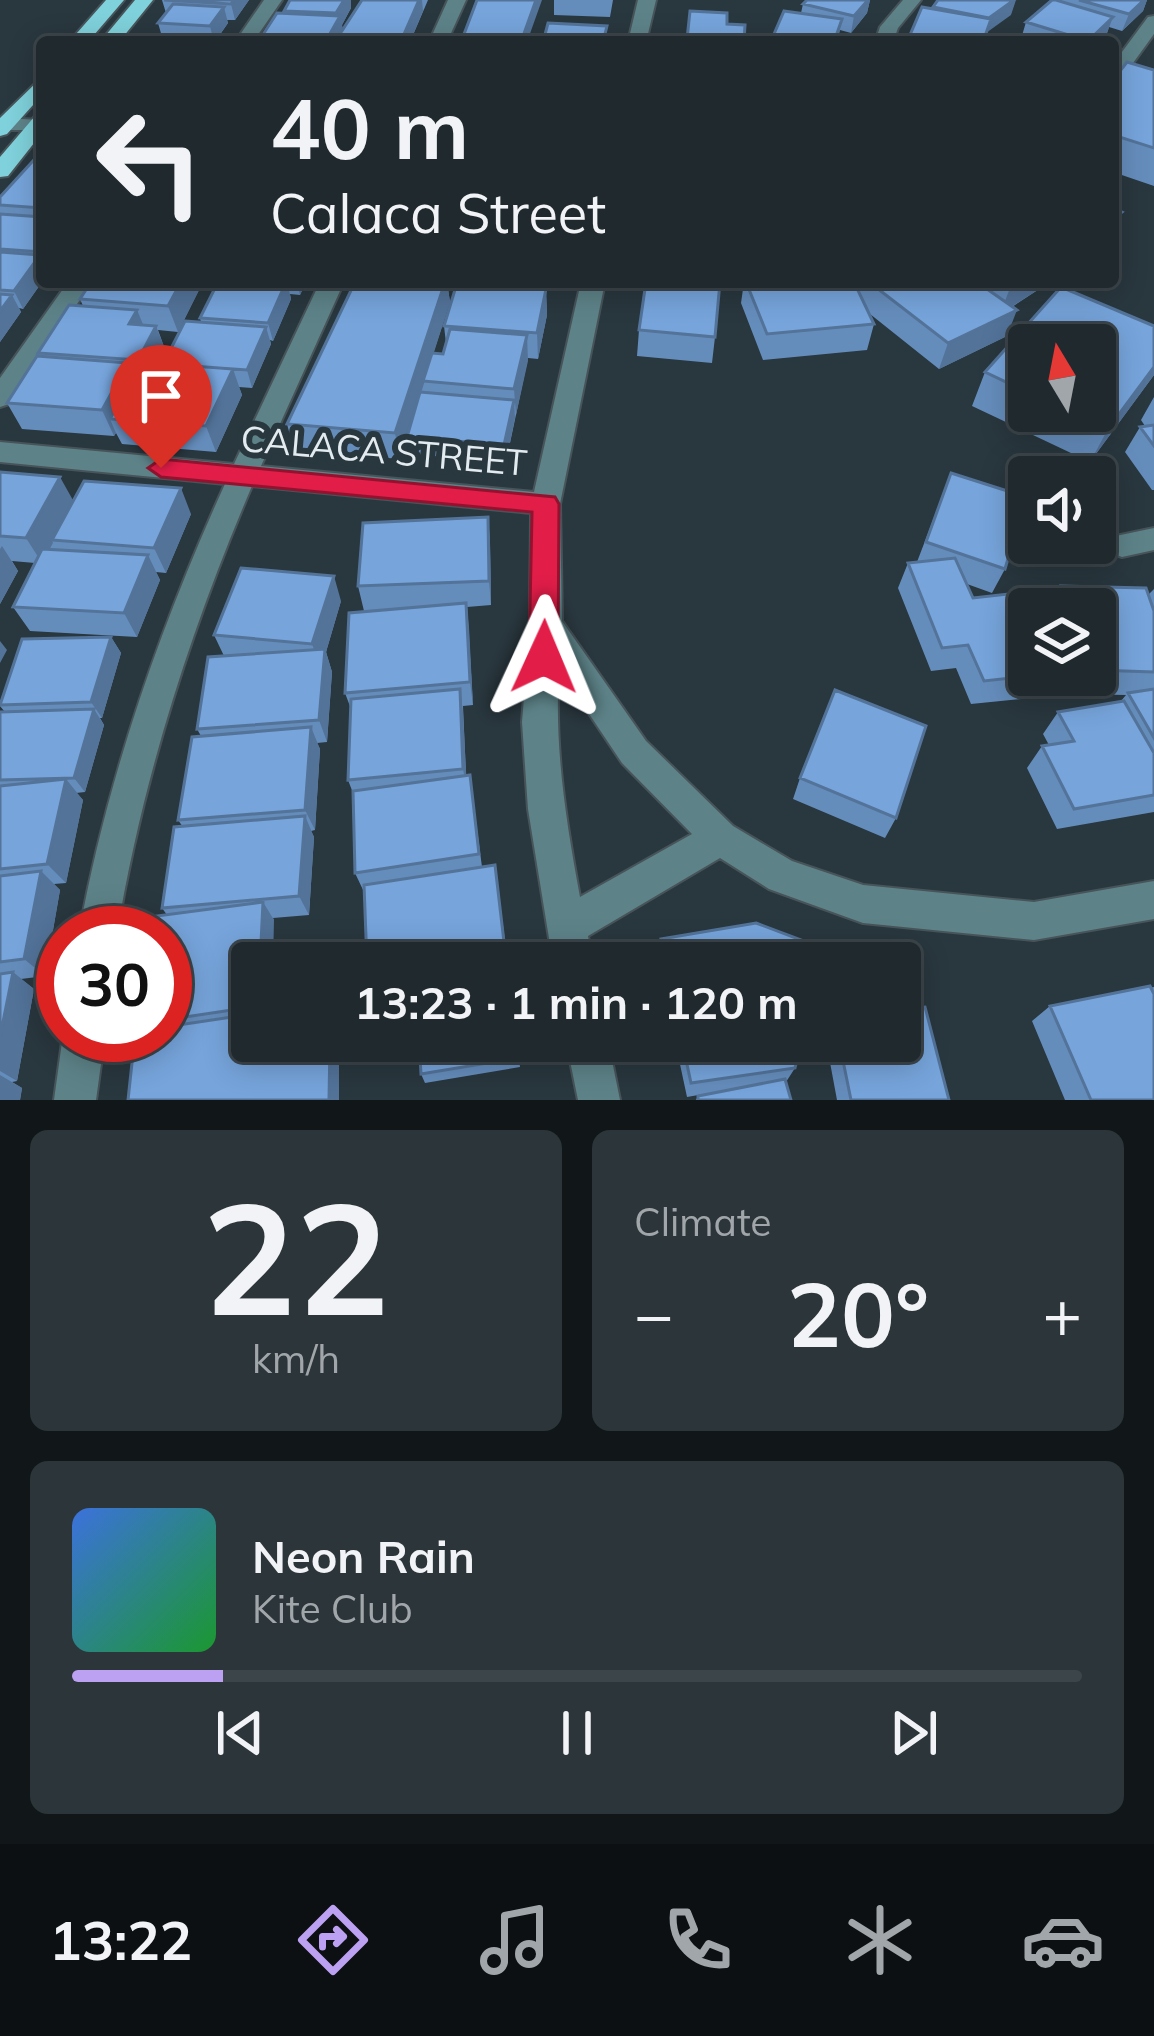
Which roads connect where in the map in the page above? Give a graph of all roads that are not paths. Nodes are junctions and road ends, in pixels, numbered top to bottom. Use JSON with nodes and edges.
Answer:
{"nodes":[{"id":1,"x":115,"y":0,"type":"edge"},
{"id":2,"x":145,"y":0,"type":"edge"},
{"id":3,"x":273,"y":0,"type":"edge"},
{"id":4,"x":457,"y":0,"type":"edge"},
{"id":5,"x":647,"y":0,"type":"edge"},
{"id":6,"x":912,"y":0,"type":"edge"},
{"id":7,"x":1154,"y":22,"type":"edge"},
{"id":8,"x":83,"y":36,"type":"edge"},
{"id":9,"x":114,"y":36,"type":"edge"},
{"id":10,"x":248,"y":36,"type":"edge"},
{"id":11,"x":441,"y":36,"type":"edge"},
{"id":12,"x":638,"y":36,"type":"edge"},
{"id":13,"x":886,"y":36,"type":"edge"},
{"id":14,"x":1119,"y":69,"type":"edge"},
{"id":15,"x":36,"y":89,"type":"edge"},
{"id":16,"x":36,"y":123,"type":"edge"},
{"id":17,"x":2,"y":126,"type":"edge"},
{"id":18,"x":36,"y":127,"type":"edge"},
{"id":19,"x":3,"y":163,"type":"edge"},
{"id":20,"x":76,"y":288,"type":"edge"},
{"id":21,"x":329,"y":288,"type":"edge"},
{"id":22,"x":592,"y":288,"type":"edge"},
{"id":23,"x":0,"y":398,"type":"edge"},
{"id":24,"x":0,"y":452,"type":"edge"},
{"id":25,"x":242,"y":476,"type":"junction"},
{"id":26,"x":545,"y":504,"type":"junction"},
{"id":27,"x":1154,"y":539,"type":"edge"},
{"id":28,"x":1122,"y":544,"type":"dead end"},
{"id":29,"x":546,"y":624,"type":"junction"},
{"id":30,"x":720,"y":838,"type":"junction"},
{"id":31,"x":1154,"y":900,"type":"edge"},
{"id":32,"x":102,"y":906,"type":"edge"},
{"id":33,"x":569,"y":942,"type":"edge"},
{"id":34,"x":574,"y":942,"type":"edge"},
{"id":35,"x":81,"y":1062,"type":"edge"},
{"id":36,"x":591,"y":1062,"type":"edge"},
{"id":37,"x":76,"y":1100,"type":"edge"},
{"id":38,"x":599,"y":1100,"type":"edge"}],
"edges":[{"from":1,"to":8,"type":"main road"},
{"from":2,"to":9,"type":"main road"},
{"from":3,"to":10,"type":"street"},
{"from":4,"to":11,"type":"street"},
{"from":5,"to":12,"type":"street"},
{"from":6,"to":13,"type":"street"},
{"from":7,"to":14,"type":"street"},
{"from":15,"to":17,"type":"main road"},
{"from":16,"to":17,"type":"street"},
{"from":18,"to":19,"type":"main road"},
{"from":20,"to":23,"type":"street"},
{"from":21,"to":25,"type":"street"},
{"from":22,"to":26,"type":"street"},
{"from":24,"to":25,"type":"street","name":"CALACA STREET"},
{"from":25,"to":26,"type":"street","name":"CALACA STREET"},
{"from":25,"to":32,"type":"street"},
{"from":26,"to":29,"type":"street"},
{"from":27,"to":28,"type":"street"},
{"from":29,"to":30,"type":"street"},
{"from":29,"to":33,"type":"street"},
{"from":30,"to":31,"type":"street"},
{"from":30,"to":34,"type":"street"},
{"from":35,"to":37,"type":"street"},
{"from":36,"to":38,"type":"street"}]}
